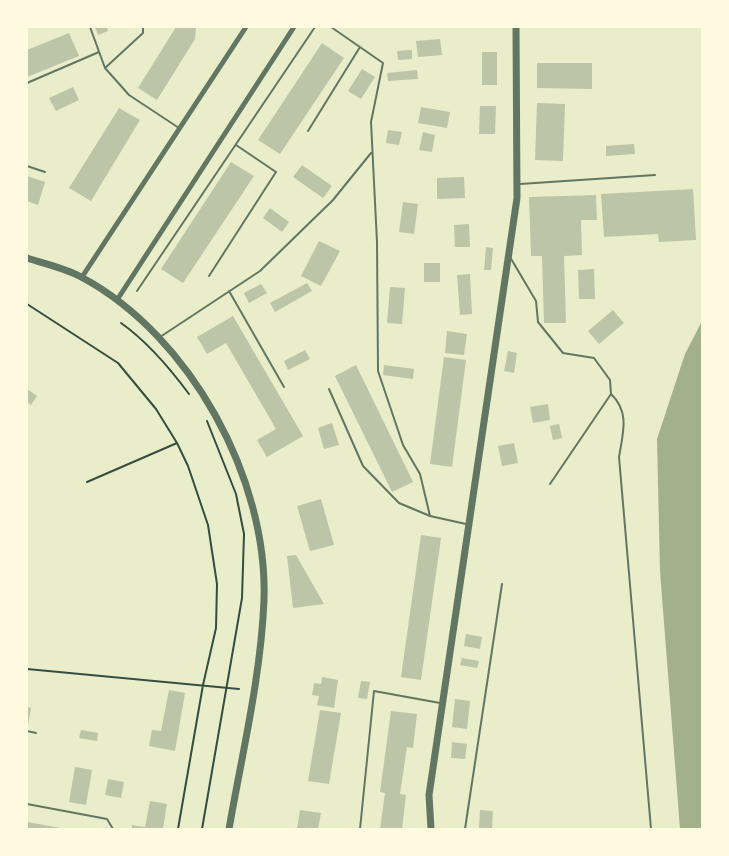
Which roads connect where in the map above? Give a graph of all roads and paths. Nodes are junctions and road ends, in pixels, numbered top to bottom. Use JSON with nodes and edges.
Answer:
{"nodes":[{"id":1,"x":90,"y":27,"type":"edge"},
{"id":2,"x":143,"y":27,"type":"edge"},
{"id":3,"x":246,"y":27,"type":"edge"},
{"id":4,"x":294,"y":27,"type":"edge"},
{"id":5,"x":315,"y":27,"type":"edge"},
{"id":6,"x":331,"y":27,"type":"edge"},
{"id":7,"x":516,"y":27,"type":"edge"},
{"id":8,"x":360,"y":47,"type":"junction"},
{"id":9,"x":99,"y":52,"type":"junction"},
{"id":10,"x":105,"y":68,"type":"junction"},
{"id":11,"x":27,"y":83,"type":"edge"},
{"id":12,"x":179,"y":128,"type":"junction"},
{"id":13,"x":308,"y":131,"type":"dead end"},
{"id":14,"x":236,"y":145,"type":"junction"},
{"id":15,"x":372,"y":151,"type":"junction"},
{"id":16,"x":27,"y":166,"type":"edge"},
{"id":17,"x":45,"y":172,"type":"dead end"},
{"id":18,"x":655,"y":175,"type":"dead end"},
{"id":19,"x":517,"y":184,"type":"junction"},
{"id":20,"x":509,"y":255,"type":"junction"},
{"id":21,"x":27,"y":258,"type":"edge"},
{"id":22,"x":209,"y":276,"type":"dead end"},
{"id":23,"x":82,"y":277,"type":"junction"},
{"id":24,"x":137,"y":291,"type":"dead end"},
{"id":25,"x":229,"y":291,"type":"junction"},
{"id":26,"x":117,"y":300,"type":"junction"},
{"id":27,"x":27,"y":304,"type":"edge"},
{"id":28,"x":121,"y":323,"type":"dead end"},
{"id":29,"x":160,"y":337,"type":"junction"},
{"id":30,"x":284,"y":387,"type":"dead end"},
{"id":31,"x":329,"y":389,"type":"dead end"},
{"id":32,"x":189,"y":394,"type":"dead end"},
{"id":33,"x":611,"y":394,"type":"junction"},
{"id":34,"x":203,"y":412,"type":"dead end"},
{"id":35,"x":177,"y":443,"type":"junction"},
{"id":36,"x":87,"y":482,"type":"dead end"},
{"id":37,"x":550,"y":484,"type":"dead end"},
{"id":38,"x":430,"y":516,"type":"junction"},
{"id":39,"x":469,"y":525,"type":"junction"},
{"id":40,"x":502,"y":584,"type":"dead end"},
{"id":41,"x":27,"y":669,"type":"edge"},
{"id":42,"x":203,"y":686,"type":"junction"},
{"id":43,"x":225,"y":688,"type":"junction"},
{"id":44,"x":239,"y":689,"type":"dead end"},
{"id":45,"x":443,"y":703,"type":"junction"},
{"id":46,"x":27,"y":731,"type":"edge"},
{"id":47,"x":36,"y":733,"type":"dead end"},
{"id":48,"x":27,"y":804,"type":"edge"},
{"id":49,"x":113,"y":829,"type":"edge"},
{"id":50,"x":178,"y":829,"type":"edge"},
{"id":51,"x":202,"y":829,"type":"edge"},
{"id":52,"x":230,"y":829,"type":"edge"},
{"id":53,"x":360,"y":829,"type":"edge"},
{"id":54,"x":431,"y":829,"type":"edge"},
{"id":55,"x":465,"y":829,"type":"edge"},
{"id":56,"x":651,"y":829,"type":"edge"}],
"edges":[{"from":1,"to":9,"type":"lane"},
{"from":2,"to":10,"type":"lane"},
{"from":3,"to":12,"type":"street"},
{"from":4,"to":26,"type":"street"},
{"from":5,"to":14,"type":"lane"},
{"from":6,"to":8,"type":"lane"},
{"from":7,"to":19,"type":"street"},
{"from":8,"to":13,"type":"lane"},
{"from":8,"to":15,"type":"lane"},
{"from":9,"to":10,"type":"lane"},
{"from":9,"to":11,"type":"lane"},
{"from":10,"to":12,"type":"lane"},
{"from":12,"to":23,"type":"street"},
{"from":14,"to":22,"type":"lane"},
{"from":14,"to":24,"type":"lane"},
{"from":15,"to":25,"type":"lane"},
{"from":15,"to":38,"type":"lane"},
{"from":16,"to":17,"type":"lane"},
{"from":18,"to":19,"type":"lane"},
{"from":19,"to":20,"type":"street"},
{"from":20,"to":33,"type":"lane"},
{"from":20,"to":39,"type":"street"},
{"from":21,"to":23,"type":"street"},
{"from":23,"to":26,"type":"street"},
{"from":25,"to":29,"type":"lane"},
{"from":25,"to":30,"type":"lane"},
{"from":26,"to":29,"type":"street"},
{"from":27,"to":35,"type":"path"},
{"from":28,"to":32,"type":"path"},
{"from":29,"to":52,"type":"street"},
{"from":31,"to":38,"type":"lane"},
{"from":33,"to":37,"type":"lane"},
{"from":33,"to":56,"type":"lane"},
{"from":34,"to":43,"type":"path"},
{"from":35,"to":36,"type":"path"},
{"from":35,"to":42,"type":"path"},
{"from":38,"to":39,"type":"lane"},
{"from":39,"to":45,"type":"street"},
{"from":40,"to":55,"type":"lane"},
{"from":41,"to":42,"type":"path"},
{"from":42,"to":43,"type":"path"},
{"from":42,"to":50,"type":"path"},
{"from":43,"to":44,"type":"path"},
{"from":43,"to":51,"type":"path"},
{"from":45,"to":53,"type":"lane"},
{"from":45,"to":54,"type":"street"},
{"from":46,"to":47,"type":"lane"},
{"from":48,"to":49,"type":"lane"}]}
